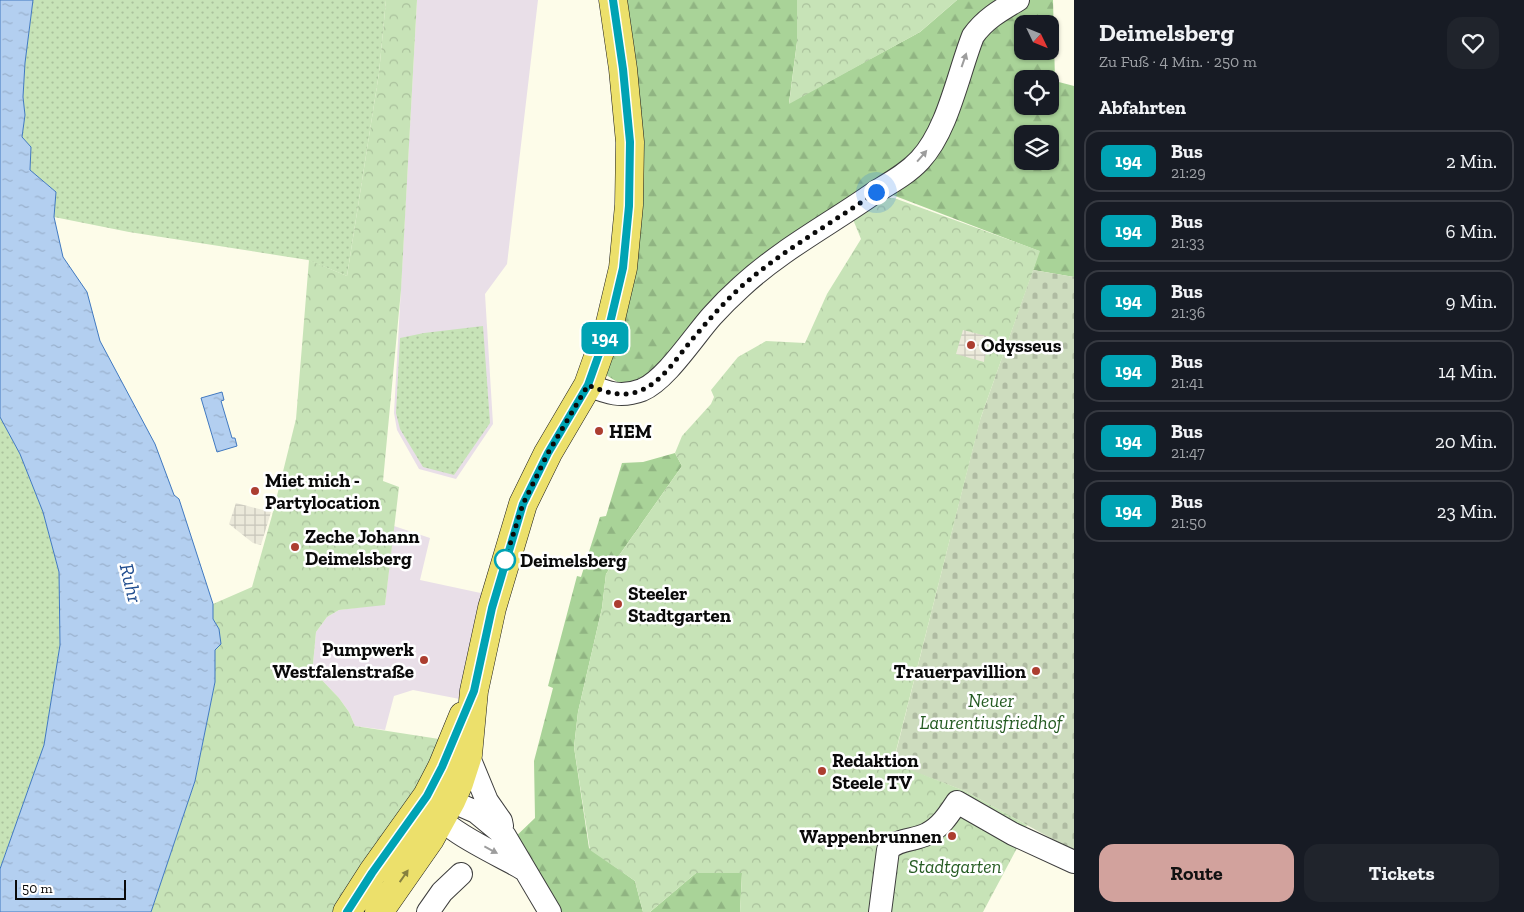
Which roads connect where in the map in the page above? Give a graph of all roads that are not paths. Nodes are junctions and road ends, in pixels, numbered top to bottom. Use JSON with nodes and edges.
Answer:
{"nodes":[{"id":1,"x":613,"y":0,"type":"edge"},
{"id":2,"x":1018,"y":0,"type":"edge"},
{"id":3,"x":597,"y":389,"type":"junction"},
{"id":4,"x":474,"y":691,"type":"junction"},
{"id":5,"x":468,"y":755,"type":"junction"},
{"id":6,"x":441,"y":817,"type":"junction"},
{"id":7,"x":505,"y":836,"type":"junction"},
{"id":8,"x":1074,"y":862,"type":"edge"},
{"id":9,"x":526,"y":871,"type":"junction"},
{"id":10,"x":461,"y":874,"type":"dead end"},
{"id":11,"x":347,"y":912,"type":"edge"},
{"id":12,"x":379,"y":912,"type":"edge"},
{"id":13,"x":428,"y":912,"type":"edge"},
{"id":14,"x":550,"y":912,"type":"edge"},
{"id":15,"x":880,"y":912,"type":"edge"}],
"edges":[{"from":1,"to":3,"type":"main road"},
{"from":3,"to":2,"type":"street","one_way":true},
{"from":3,"to":4,"type":"main road"},
{"from":4,"to":5,"type":"main road"},
{"from":4,"to":6,"type":"main road"},
{"from":5,"to":6,"type":"main road"},
{"from":5,"to":7,"type":"street"},
{"from":6,"to":7,"type":"street"},
{"from":6,"to":9,"type":"street","one_way":true},
{"from":6,"to":11,"type":"main road"},
{"from":12,"to":6,"type":"main road","one_way":true},
{"from":7,"to":9,"type":"street"},
{"from":8,"to":15,"type":"street"},
{"from":9,"to":14,"type":"street"},
{"from":10,"to":13,"type":"street"}]}
